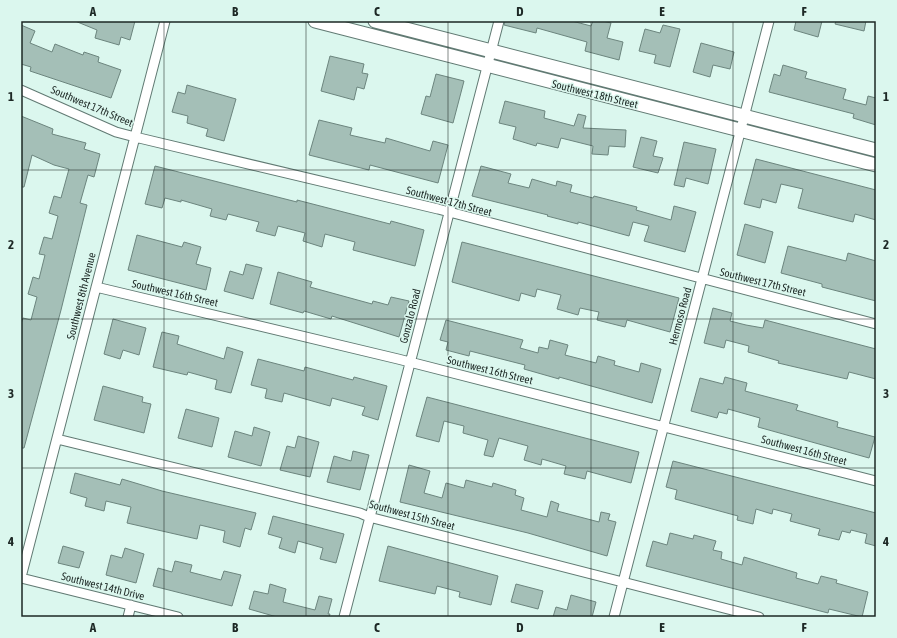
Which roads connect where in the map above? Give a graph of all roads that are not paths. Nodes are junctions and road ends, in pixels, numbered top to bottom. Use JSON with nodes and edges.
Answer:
{"nodes":[{"id":1,"x":165,"y":21,"type":"edge"},
{"id":2,"x":315,"y":21,"type":"edge"},
{"id":3,"x":376,"y":21,"type":"edge"},
{"id":4,"x":499,"y":21,"type":"edge"},
{"id":5,"x":769,"y":21,"type":"edge"},
{"id":6,"x":491,"y":51,"type":"junction"},
{"id":7,"x":487,"y":65,"type":"junction"},
{"id":8,"x":21,"y":90,"type":"edge"},
{"id":9,"x":743,"y":116,"type":"junction"},
{"id":10,"x":740,"y":131,"type":"junction"},
{"id":11,"x":135,"y":137,"type":"junction"},
{"id":12,"x":876,"y":150,"type":"edge"},
{"id":13,"x":876,"y":165,"type":"edge"},
{"id":14,"x":448,"y":213,"type":"junction"},
{"id":15,"x":702,"y":279,"type":"junction"},
{"id":16,"x":96,"y":287,"type":"junction"},
{"id":17,"x":876,"y":324,"type":"edge"},
{"id":18,"x":410,"y":362,"type":"junction"},
{"id":19,"x":664,"y":426,"type":"junction"},
{"id":20,"x":57,"y":439,"type":"junction"},
{"id":21,"x":876,"y":481,"type":"edge"},
{"id":22,"x":369,"y":517,"type":"junction"},
{"id":23,"x":21,"y":578,"type":"edge"},
{"id":24,"x":623,"y":582,"type":"junction"},
{"id":25,"x":131,"y":605,"type":"junction"},
{"id":26,"x":128,"y":617,"type":"edge"},
{"id":27,"x":178,"y":617,"type":"edge"},
{"id":28,"x":344,"y":617,"type":"edge"},
{"id":29,"x":614,"y":617,"type":"edge"},
{"id":30,"x":759,"y":617,"type":"edge"}],
"edges":[{"from":1,"to":11,"type":"street","name":"Southwest 8th Avenue"},
{"from":2,"to":7,"type":"main road","name":"Southwest 18th Street"},
{"from":3,"to":6,"type":"main road","name":"Southwest 18th Street"},
{"from":4,"to":6,"type":"street","name":"Gonzalo Road"},
{"from":5,"to":9,"type":"street","name":"Hermoso Road"},
{"from":6,"to":7,"type":"street","name":"Gonzalo Road"},
{"from":6,"to":9,"type":"main road","name":"Southwest 18th Street"},
{"from":7,"to":10,"type":"main road","name":"Southwest 18th Street"},
{"from":7,"to":14,"type":"street","name":"Gonzalo Road"},
{"from":8,"to":11,"type":"street","name":"Southwest 17th Street"},
{"from":9,"to":10,"type":"street","name":"Hermoso Road"},
{"from":9,"to":12,"type":"main road","name":"Southwest 18th Street"},
{"from":10,"to":13,"type":"main road","name":"Southwest 18th Street"},
{"from":10,"to":15,"type":"street","name":"Hermoso Road"},
{"from":11,"to":14,"type":"street","name":"Southwest 17th Street"},
{"from":11,"to":16,"type":"street","name":"Southwest 8th Avenue"},
{"from":14,"to":15,"type":"street","name":"Southwest 17th Street"},
{"from":14,"to":18,"type":"street","name":"Gonzalo Road"},
{"from":15,"to":17,"type":"street","name":"Southwest 17th Street"},
{"from":15,"to":19,"type":"street","name":"Hermoso Road"},
{"from":16,"to":18,"type":"street","name":"Southwest 16th Street"},
{"from":16,"to":20,"type":"street","name":"Southwest 8th Avenue"},
{"from":18,"to":19,"type":"street","name":"Southwest 16th Street"},
{"from":18,"to":22,"type":"street","name":"Gonzalo Road"},
{"from":19,"to":21,"type":"street","name":"Southwest 16th Street"},
{"from":19,"to":24,"type":"street","name":"Hermoso Road"},
{"from":20,"to":22,"type":"street","name":"Southwest 15th Street"},
{"from":20,"to":23,"type":"street","name":"Southwest 8th Avenue"},
{"from":22,"to":24,"type":"street","name":"Southwest 15th Street"},
{"from":22,"to":28,"type":"street","name":"Gonzalo Road"},
{"from":23,"to":25,"type":"street","name":"Southwest 14th Drive"},
{"from":24,"to":29,"type":"street","name":"Hermoso Road"},
{"from":24,"to":30,"type":"street","name":"Southwest 15th Street"},
{"from":25,"to":26,"type":"street"},
{"from":25,"to":27,"type":"street","name":"Southwest 14th Drive"}]}
